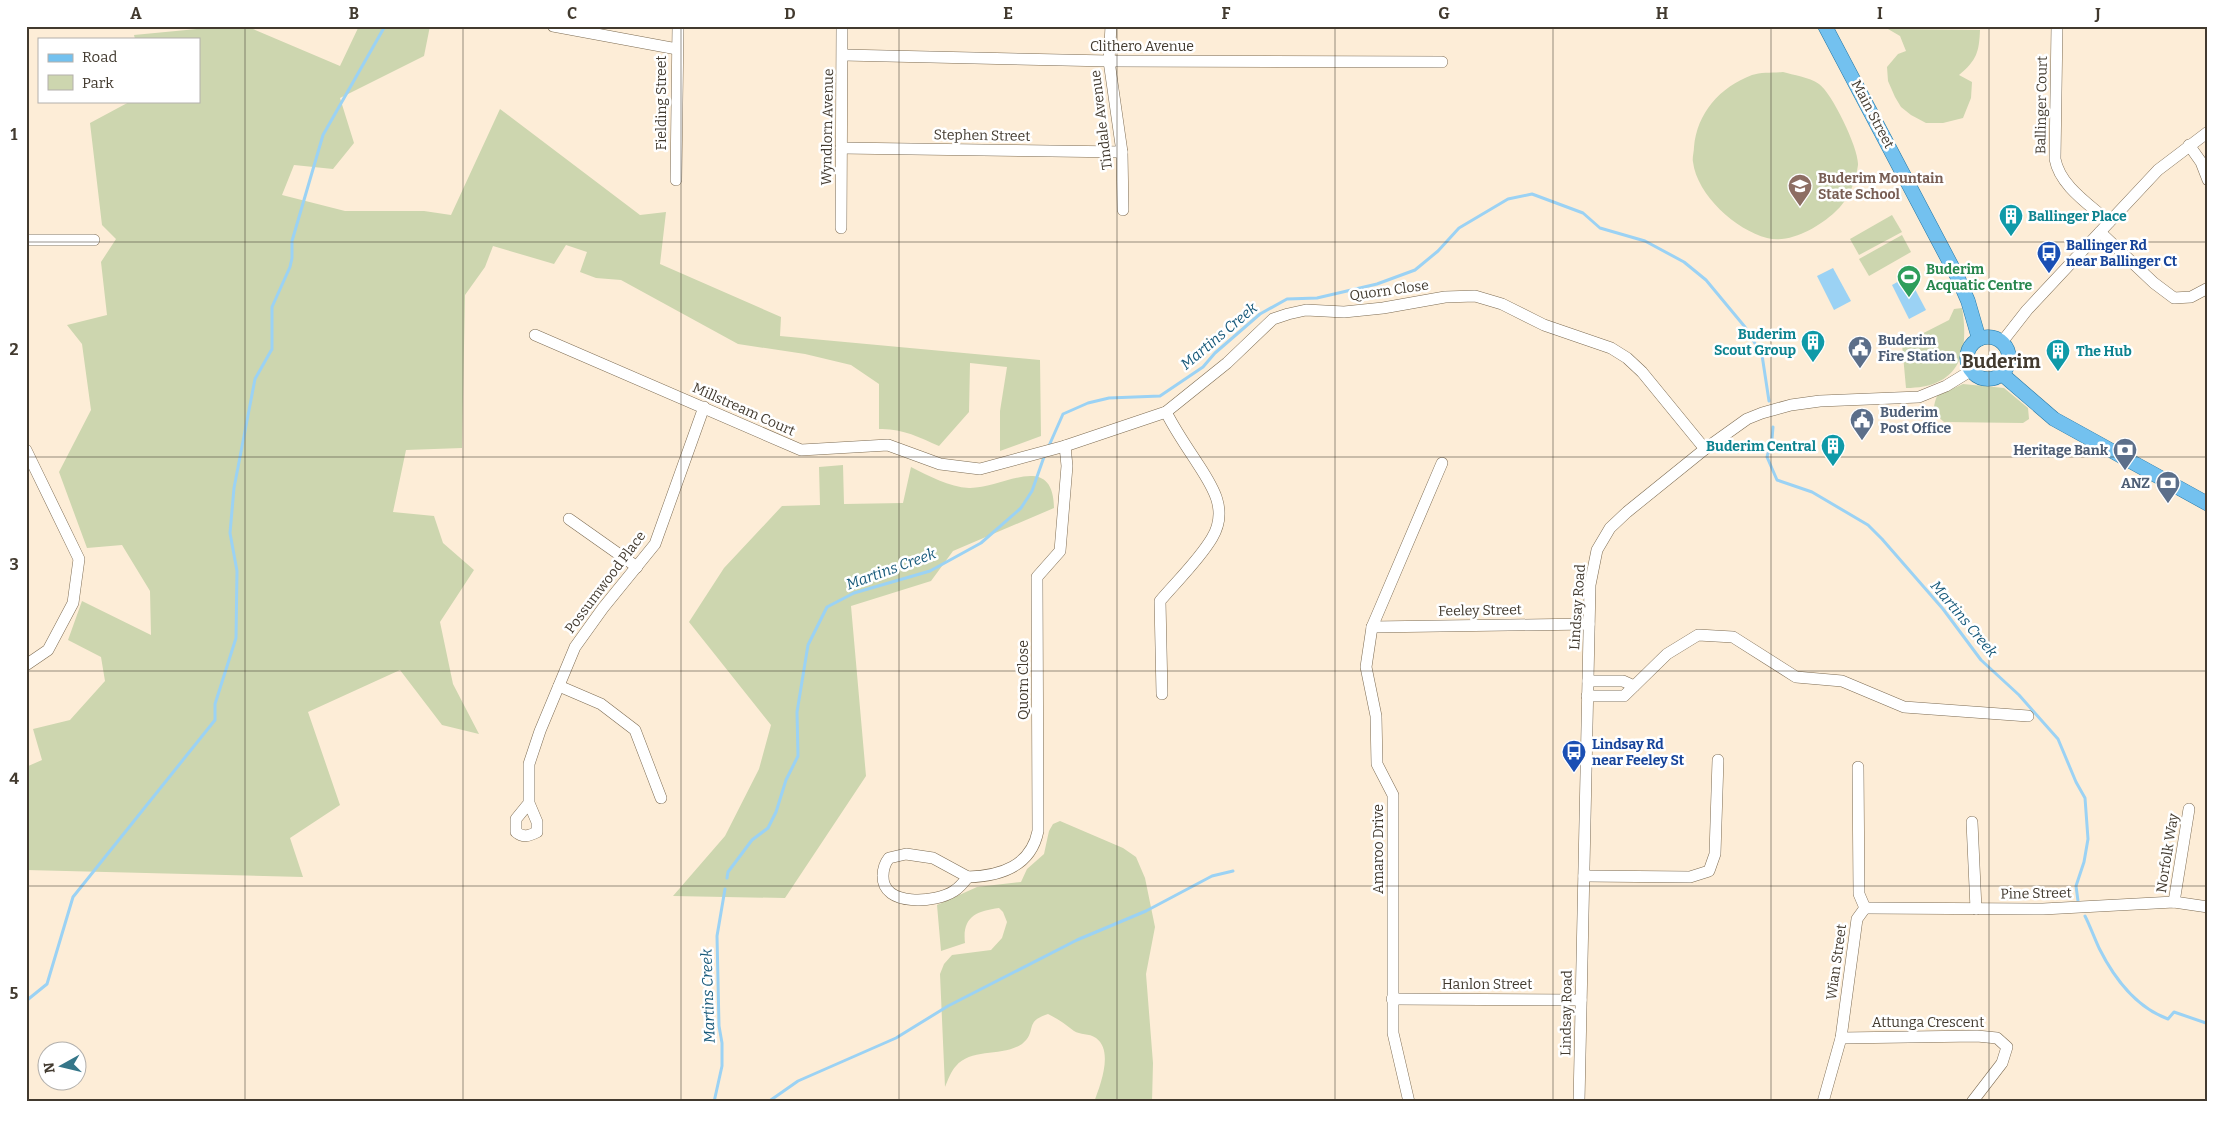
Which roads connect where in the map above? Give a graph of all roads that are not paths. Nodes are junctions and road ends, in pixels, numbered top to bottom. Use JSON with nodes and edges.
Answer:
{"nodes":[{"id":1,"x":553,"y":26,"type":"edge"},
{"id":2,"x":678,"y":26,"type":"edge"},
{"id":3,"x":842,"y":26,"type":"edge"},
{"id":4,"x":1111,"y":26,"type":"edge"},
{"id":5,"x":1826,"y":26,"type":"edge"},
{"id":6,"x":2057,"y":26,"type":"edge"},
{"id":7,"x":677,"y":49,"type":"junction"},
{"id":8,"x":843,"y":55,"type":"junction"},
{"id":9,"x":1110,"y":61,"type":"junction"},
{"id":10,"x":1442,"y":62,"type":"dead end"},
{"id":11,"x":2208,"y":132,"type":"edge"},
{"id":12,"x":2189,"y":145,"type":"junction"},
{"id":13,"x":841,"y":148,"type":"junction"},
{"id":14,"x":1122,"y":152,"type":"junction"},
{"id":15,"x":676,"y":180,"type":"dead end"},
{"id":16,"x":2208,"y":180,"type":"edge"},
{"id":17,"x":1123,"y":210,"type":"dead end"},
{"id":18,"x":2109,"y":222,"type":"junction"},
{"id":19,"x":841,"y":228,"type":"dead end"},
{"id":20,"x":2100,"y":232,"type":"junction"},
{"id":21,"x":26,"y":240,"type":"edge"},
{"id":22,"x":94,"y":240,"type":"dead end"},
{"id":23,"x":2208,"y":288,"type":"edge"},
{"id":24,"x":535,"y":335,"type":"dead end"},
{"id":25,"x":1979,"y":339,"type":"junction"},
{"id":26,"x":2002,"y":342,"type":"junction"},
{"id":27,"x":1972,"y":370,"type":"junction"},
{"id":28,"x":2002,"y":374,"type":"junction"},
{"id":29,"x":704,"y":407,"type":"junction"},
{"id":30,"x":1166,"y":412,"type":"junction"},
{"id":31,"x":1060,"y":448,"type":"junction"},
{"id":32,"x":1704,"y":449,"type":"junction"},
{"id":33,"x":26,"y":450,"type":"edge"},
{"id":34,"x":1442,"y":463,"type":"dead end"},
{"id":35,"x":980,"y":470,"type":"joint"},
{"id":36,"x":2208,"y":504,"type":"edge"},
{"id":37,"x":569,"y":519,"type":"dead end"},
{"id":38,"x":637,"y":567,"type":"junction"},
{"id":39,"x":1589,"y":624,"type":"junction"},
{"id":40,"x":1372,"y":627,"type":"junction"},
{"id":41,"x":26,"y":665,"type":"edge"},
{"id":42,"x":1588,"y":681,"type":"junction"},
{"id":43,"x":560,"y":686,"type":"junction"},
{"id":44,"x":1634,"y":686,"type":"junction"},
{"id":45,"x":1162,"y":694,"type":"dead end"},
{"id":46,"x":1588,"y":696,"type":"junction"},
{"id":47,"x":2028,"y":716,"type":"dead end"},
{"id":48,"x":1718,"y":760,"type":"dead end"},
{"id":49,"x":1858,"y":767,"type":"dead end"},
{"id":50,"x":661,"y":798,"type":"dead end"},
{"id":51,"x":529,"y":804,"type":"dead end"},
{"id":52,"x":2189,"y":808,"type":"dead end"},
{"id":53,"x":1972,"y":822,"type":"dead end"},
{"id":54,"x":1584,"y":876,"type":"junction"},
{"id":55,"x":968,"y":877,"type":"junction"},
{"id":56,"x":2174,"y":902,"type":"junction"},
{"id":57,"x":2208,"y":907,"type":"edge"},
{"id":58,"x":1865,"y":908,"type":"junction"},
{"id":59,"x":1976,"y":909,"type":"junction"},
{"id":60,"x":1392,"y":999,"type":"junction"},
{"id":61,"x":1581,"y":1000,"type":"junction"},
{"id":62,"x":1840,"y":1038,"type":"junction"},
{"id":63,"x":1409,"y":1102,"type":"edge"},
{"id":64,"x":1579,"y":1102,"type":"edge"},
{"id":65,"x":1823,"y":1102,"type":"edge"},
{"id":66,"x":1972,"y":1102,"type":"edge"}],
"edges":[{"from":1,"to":7,"type":"street"},
{"from":2,"to":7,"type":"street","name":"Fielding Street"},
{"from":3,"to":8,"type":"street","name":"Wyndlorn Avenue"},
{"from":4,"to":9,"type":"street","name":"Tindale Avenue"},
{"from":5,"to":25,"type":"main road","name":"Main Street"},
{"from":6,"to":18,"type":"street","name":"Ballinger Court"},
{"from":7,"to":15,"type":"street","name":"Fielding Street"},
{"from":8,"to":9,"type":"street","name":"Clithero Avenue"},
{"from":8,"to":13,"type":"street","name":"Wyndlorn Avenue"},
{"from":9,"to":10,"type":"street","name":"Clithero Avenue"},
{"from":9,"to":14,"type":"street","name":"Tindale Avenue"},
{"from":11,"to":12,"type":"street"},
{"from":12,"to":16,"type":"street"},
{"from":12,"to":18,"type":"street"},
{"from":13,"to":14,"type":"street","name":"Stephen Street"},
{"from":13,"to":19,"type":"street","name":"Wyndlorn Avenue"},
{"from":14,"to":17,"type":"street","name":"Tindale Avenue"},
{"from":18,"to":20,"type":"street"},
{"from":20,"to":23,"type":"street"},
{"from":20,"to":26,"type":"street"},
{"from":21,"to":22,"type":"street"},
{"from":24,"to":29,"type":"street","name":"Millstream Court"},
{"from":25,"to":26,"type":"main road"},
{"from":25,"to":27,"type":"main road"},
{"from":26,"to":28,"type":"main road"},
{"from":27,"to":28,"type":"main road"},
{"from":27,"to":32,"type":"street","name":"Lindsay Road"},
{"from":28,"to":36,"type":"main road"},
{"from":29,"to":35,"type":"street","name":"Millstream Court"},
{"from":29,"to":38,"type":"street","name":"Possumwood Place"},
{"from":30,"to":31,"type":"street","name":"Quorn Close"},
{"from":30,"to":32,"type":"street","name":"Quorn Close"},
{"from":30,"to":45,"type":"street"},
{"from":31,"to":35,"type":"street","name":"Quorn Close"},
{"from":31,"to":55,"type":"street","name":"Quorn Close"},
{"from":32,"to":39,"type":"street","name":"Lindsay Road"},
{"from":33,"to":41,"type":"street"},
{"from":34,"to":40,"type":"street","name":"Amaroo Drive"},
{"from":37,"to":38,"type":"street"},
{"from":38,"to":43,"type":"street","name":"Possumwood Place"},
{"from":39,"to":40,"type":"street","name":"Feeley Street"},
{"from":39,"to":42,"type":"street","name":"Lindsay Road"},
{"from":40,"to":60,"type":"street","name":"Amaroo Drive"},
{"from":42,"to":44,"type":"street"},
{"from":42,"to":46,"type":"street","name":"Lindsay Road"},
{"from":43,"to":50,"type":"street"},
{"from":43,"to":51,"type":"street","name":"Possumwood Place"},
{"from":44,"to":46,"type":"street"},
{"from":44,"to":47,"type":"street"},
{"from":46,"to":54,"type":"street","name":"Lindsay Road"},
{"from":48,"to":54,"type":"street"},
{"from":49,"to":58,"type":"street"},
{"from":52,"to":56,"type":"street","name":"Norfolk Way"},
{"from":53,"to":59,"type":"street"},
{"from":54,"to":61,"type":"street","name":"Lindsay Road"},
{"from":55,"to":55,"type":"street"},
{"from":56,"to":57,"type":"street","name":"Pine Street"},
{"from":56,"to":59,"type":"street","name":"Pine Street"},
{"from":58,"to":59,"type":"street","name":"Pine Street"},
{"from":58,"to":62,"type":"street","name":"Wian Street"},
{"from":60,"to":61,"type":"street","name":"Hanlon Street"},
{"from":60,"to":63,"type":"street","name":"Amaroo Drive"},
{"from":61,"to":64,"type":"street","name":"Lindsay Road"},
{"from":62,"to":65,"type":"street","name":"Wian Street"},
{"from":62,"to":66,"type":"street","name":"Attunga Crescent"}]}
